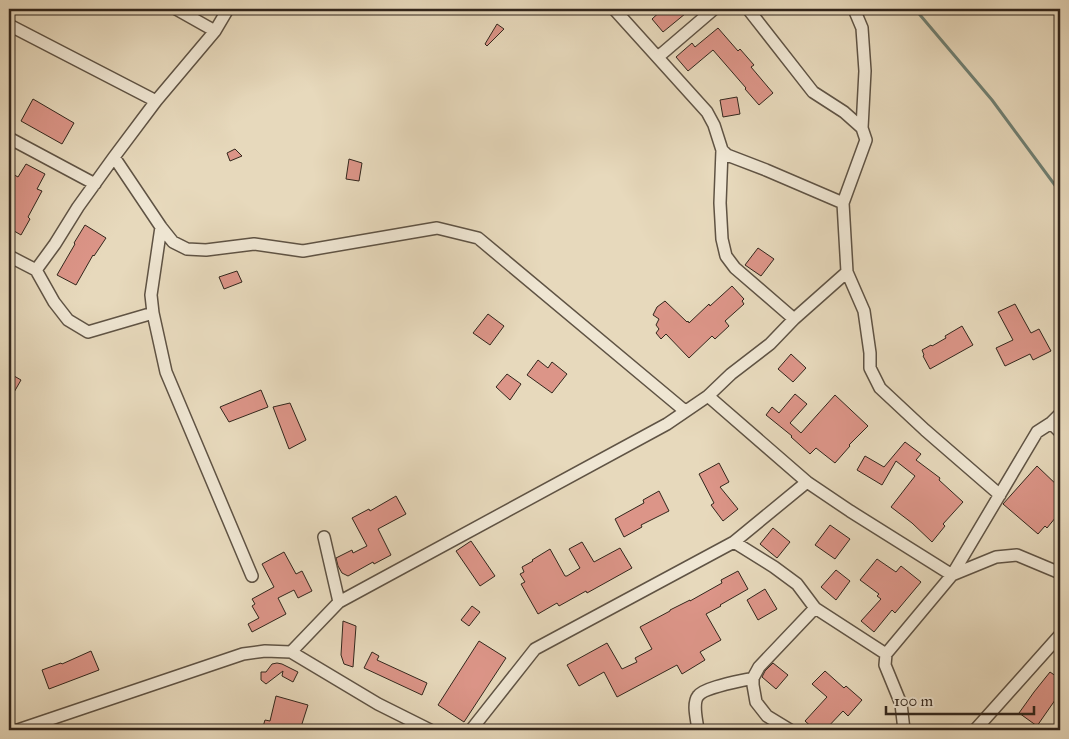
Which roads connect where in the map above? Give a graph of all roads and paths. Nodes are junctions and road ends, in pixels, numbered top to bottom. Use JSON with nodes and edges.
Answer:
{"nodes":[{"id":1,"x":176,"y":9,"type":"edge"},
{"id":2,"x":228,"y":9,"type":"edge"},
{"id":3,"x":614,"y":9,"type":"edge"},
{"id":4,"x":714,"y":9,"type":"edge"},
{"id":5,"x":748,"y":9,"type":"edge"},
{"id":6,"x":854,"y":9,"type":"edge"},
{"id":7,"x":9,"y":25,"type":"edge"},
{"id":8,"x":215,"y":31,"type":"junction"},
{"id":9,"x":658,"y":57,"type":"junction"},
{"id":10,"x":156,"y":101,"type":"junction"},
{"id":11,"x":862,"y":128,"type":"junction"},
{"id":12,"x":9,"y":138,"type":"edge"},
{"id":13,"x":722,"y":150,"type":"junction"},
{"id":14,"x":114,"y":157,"type":"junction"},
{"id":15,"x":95,"y":184,"type":"junction"},
{"id":16,"x":843,"y":203,"type":"junction"},
{"id":17,"x":161,"y":227,"type":"junction"},
{"id":18,"x":9,"y":256,"type":"edge"},
{"id":19,"x":36,"y":270,"type":"junction"},
{"id":20,"x":847,"y":272,"type":"junction"},
{"id":21,"x":153,"y":313,"type":"junction"},
{"id":22,"x":794,"y":319,"type":"junction"},
{"id":23,"x":708,"y":396,"type":"junction"},
{"id":24,"x":685,"y":411,"type":"junction"},
{"id":25,"x":1060,"y":414,"type":"edge"},
{"id":26,"x":1050,"y":422,"type":"junction"},
{"id":27,"x":1060,"y":432,"type":"edge"},
{"id":28,"x":807,"y":482,"type":"junction"},
{"id":29,"x":1000,"y":495,"type":"junction"},
{"id":30,"x":324,"y":537,"type":"dead end"},
{"id":31,"x":734,"y":542,"type":"junction"},
{"id":32,"x":1060,"y":573,"type":"edge"},
{"id":33,"x":952,"y":575,"type":"junction"},
{"id":34,"x":252,"y":576,"type":"dead end"},
{"id":35,"x":339,"y":602,"type":"junction"},
{"id":36,"x":815,"y":608,"type":"junction"},
{"id":37,"x":1060,"y":636,"type":"edge"},
{"id":38,"x":291,"y":652,"type":"junction"},
{"id":39,"x":886,"y":654,"type":"junction"},
{"id":40,"x":753,"y":678,"type":"junction"},
{"id":41,"x":18,"y":730,"type":"edge"},
{"id":42,"x":430,"y":730,"type":"edge"},
{"id":43,"x":471,"y":730,"type":"edge"},
{"id":44,"x":698,"y":730,"type":"edge"},
{"id":45,"x":790,"y":730,"type":"edge"},
{"id":46,"x":904,"y":730,"type":"edge"},
{"id":47,"x":975,"y":730,"type":"edge"}],
"edges":[{"from":1,"to":8,"type":"street"},
{"from":2,"to":8,"type":"street"},
{"from":3,"to":9,"type":"street"},
{"from":4,"to":9,"type":"street"},
{"from":5,"to":11,"type":"street"},
{"from":6,"to":11,"type":"street"},
{"from":7,"to":10,"type":"street"},
{"from":8,"to":10,"type":"street"},
{"from":9,"to":13,"type":"street"},
{"from":10,"to":14,"type":"street"},
{"from":11,"to":16,"type":"street"},
{"from":12,"to":15,"type":"street"},
{"from":13,"to":16,"type":"street"},
{"from":13,"to":22,"type":"street"},
{"from":14,"to":15,"type":"street"},
{"from":14,"to":17,"type":"street"},
{"from":15,"to":19,"type":"street"},
{"from":16,"to":20,"type":"street"},
{"from":17,"to":21,"type":"street"},
{"from":17,"to":24,"type":"street"},
{"from":18,"to":19,"type":"street"},
{"from":19,"to":21,"type":"street"},
{"from":20,"to":22,"type":"street"},
{"from":20,"to":29,"type":"street"},
{"from":21,"to":34,"type":"street"},
{"from":22,"to":23,"type":"street"},
{"from":23,"to":24,"type":"street"},
{"from":23,"to":28,"type":"street"},
{"from":24,"to":35,"type":"street"},
{"from":25,"to":26,"type":"street"},
{"from":26,"to":27,"type":"street"},
{"from":26,"to":29,"type":"street"},
{"from":28,"to":31,"type":"street"},
{"from":28,"to":33,"type":"street"},
{"from":29,"to":33,"type":"street"},
{"from":30,"to":35,"type":"street"},
{"from":31,"to":36,"type":"street"},
{"from":31,"to":43,"type":"street"},
{"from":32,"to":33,"type":"street"},
{"from":33,"to":39,"type":"street"},
{"from":35,"to":38,"type":"street"},
{"from":36,"to":39,"type":"street"},
{"from":36,"to":40,"type":"street"},
{"from":37,"to":47,"type":"street"},
{"from":38,"to":41,"type":"street"},
{"from":38,"to":42,"type":"street"},
{"from":39,"to":46,"type":"street"},
{"from":40,"to":44,"type":"street"},
{"from":40,"to":45,"type":"street"}]}
